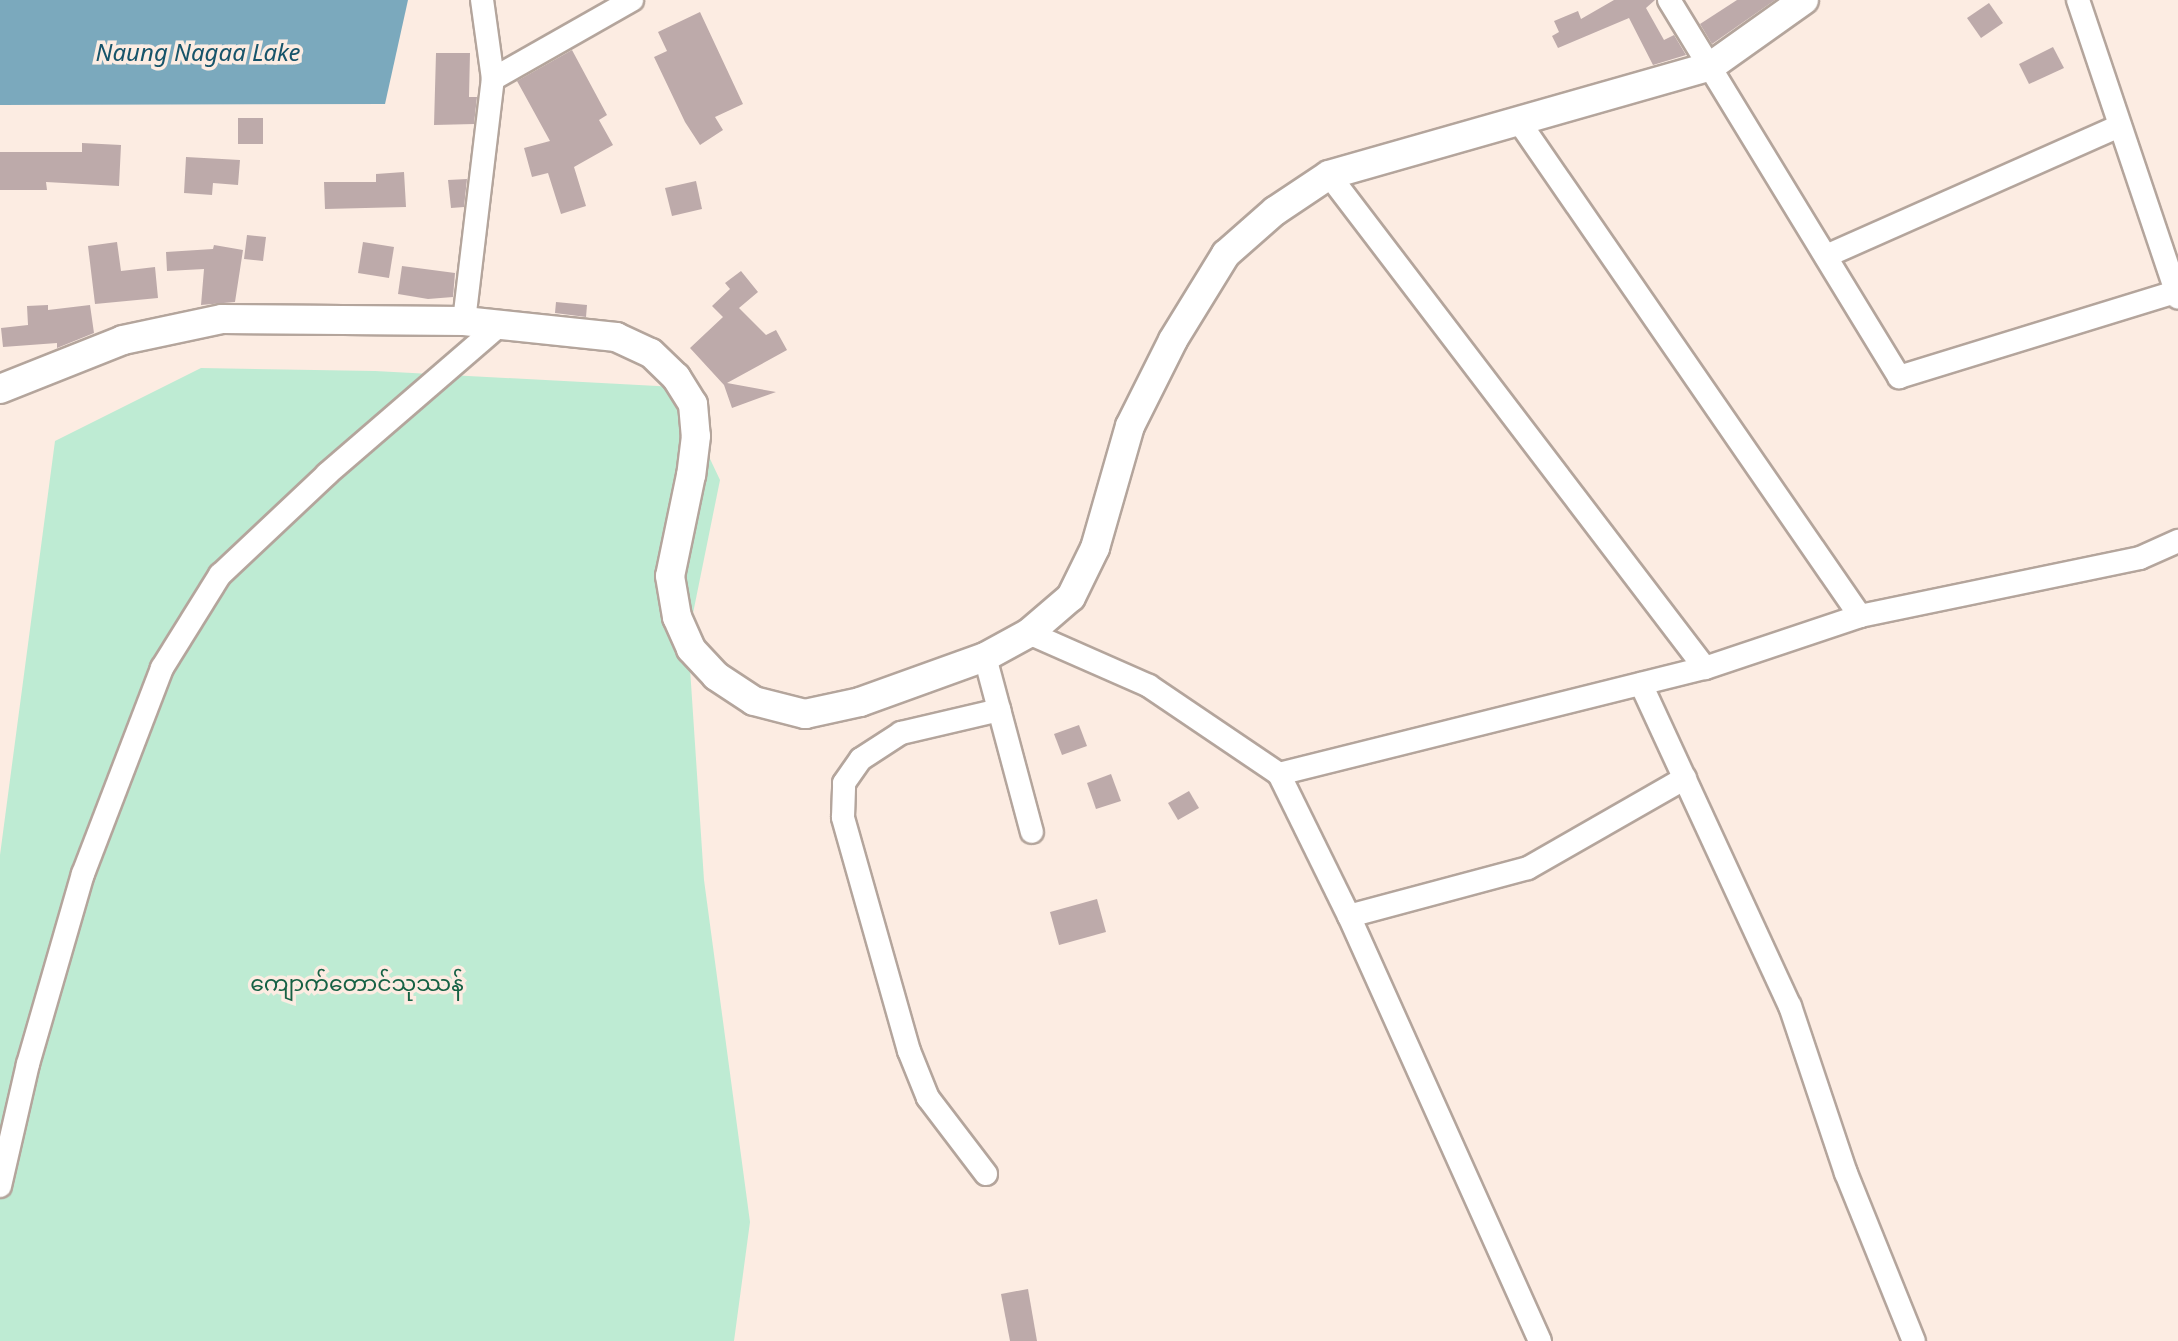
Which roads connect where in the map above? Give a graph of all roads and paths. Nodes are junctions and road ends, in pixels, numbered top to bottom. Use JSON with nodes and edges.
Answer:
{"nodes":[{"id":1,"x":482,"y":0,"type":"edge"},
{"id":2,"x":632,"y":0,"type":"edge"},
{"id":3,"x":1669,"y":0,"type":"edge"},
{"id":4,"x":1804,"y":0,"type":"edge"},
{"id":5,"x":2078,"y":0,"type":"edge"},
{"id":6,"x":1711,"y":66,"type":"junction"},
{"id":7,"x":493,"y":79,"type":"junction"},
{"id":8,"x":1520,"y":123,"type":"junction"},
{"id":9,"x":2120,"y":126,"type":"junction"},
{"id":10,"x":1329,"y":175,"type":"junction"},
{"id":11,"x":1826,"y":256,"type":"junction"},
{"id":12,"x":2177,"y":295,"type":"edge"},
{"id":13,"x":464,"y":321,"type":"junction"},
{"id":14,"x":502,"y":323,"type":"junction"},
{"id":15,"x":0,"y":389,"type":"edge"},
{"id":16,"x":2178,"y":541,"type":"edge"},
{"id":17,"x":1860,"y":616,"type":"junction"},
{"id":18,"x":1029,"y":633,"type":"junction"},
{"id":19,"x":985,"y":657,"type":"junction"},
{"id":20,"x":1705,"y":668,"type":"junction"},
{"id":21,"x":1641,"y":684,"type":"junction"},
{"id":22,"x":999,"y":710,"type":"junction"},
{"id":23,"x":1279,"y":774,"type":"junction"},
{"id":24,"x":1685,"y":778,"type":"junction"},
{"id":25,"x":1032,"y":832,"type":"dead end"},
{"id":26,"x":1349,"y":916,"type":"junction"},
{"id":27,"x":986,"y":1174,"type":"dead end"},
{"id":28,"x":0,"y":1186,"type":"edge"},
{"id":29,"x":1540,"y":1341,"type":"edge"},
{"id":30,"x":1914,"y":1341,"type":"edge"}],
"edges":[{"from":1,"to":7,"type":"street"},
{"from":2,"to":7,"type":"street"},
{"from":3,"to":6,"type":"street"},
{"from":4,"to":6,"type":"street"},
{"from":5,"to":9,"type":"street"},
{"from":6,"to":8,"type":"street"},
{"from":6,"to":11,"type":"street"},
{"from":7,"to":13,"type":"street"},
{"from":8,"to":10,"type":"street"},
{"from":8,"to":17,"type":"street"},
{"from":9,"to":11,"type":"street"},
{"from":9,"to":12,"type":"street"},
{"from":10,"to":18,"type":"street"},
{"from":10,"to":20,"type":"street"},
{"from":11,"to":12,"type":"street"},
{"from":13,"to":14,"type":"street"},
{"from":13,"to":15,"type":"street"},
{"from":14,"to":19,"type":"street"},
{"from":14,"to":28,"type":"street"},
{"from":16,"to":17,"type":"street"},
{"from":17,"to":20,"type":"street"},
{"from":18,"to":19,"type":"street"},
{"from":18,"to":23,"type":"street"},
{"from":19,"to":22,"type":"street"},
{"from":20,"to":21,"type":"street"},
{"from":21,"to":23,"type":"street"},
{"from":21,"to":24,"type":"street"},
{"from":22,"to":25,"type":"street"},
{"from":22,"to":27,"type":"street"},
{"from":23,"to":26,"type":"street"},
{"from":24,"to":26,"type":"street"},
{"from":24,"to":30,"type":"street"},
{"from":26,"to":29,"type":"street"}]}
